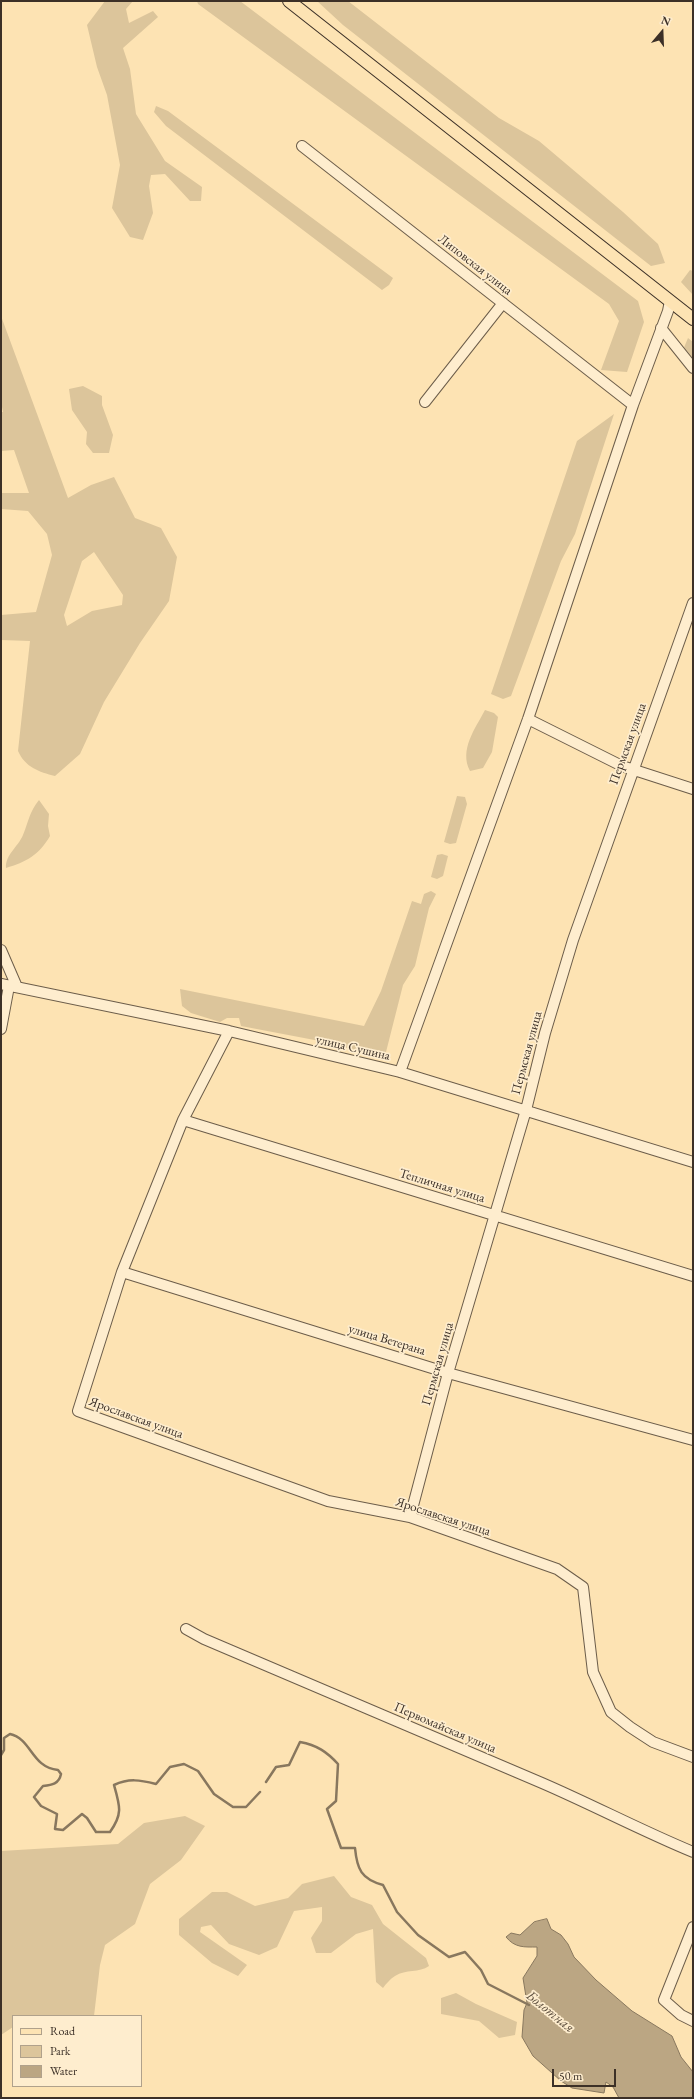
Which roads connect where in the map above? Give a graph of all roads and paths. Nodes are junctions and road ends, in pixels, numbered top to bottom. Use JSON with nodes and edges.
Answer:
{"nodes":[{"id":1,"x":289,"y":1,"type":"edge"},
{"id":2,"x":302,"y":146,"type":"dead end"},
{"id":3,"x":670,"y":301,"type":"junction"},
{"id":4,"x":503,"y":303,"type":"junction"},
{"id":5,"x":693,"y":319,"type":"edge"},
{"id":6,"x":661,"y":328,"type":"junction"},
{"id":7,"x":693,"y":368,"type":"edge"},
{"id":8,"x":425,"y":402,"type":"dead end"},
{"id":9,"x":633,"y":404,"type":"junction"},
{"id":10,"x":693,"y":603,"type":"edge"},
{"id":11,"x":528,"y":719,"type":"junction"},
{"id":12,"x":633,"y":769,"type":"junction"},
{"id":13,"x":693,"y":789,"type":"edge"},
{"id":14,"x":1,"y":950,"type":"edge"},
{"id":15,"x":9,"y":986,"type":"edge"},
{"id":16,"x":1,"y":1029,"type":"edge"},
{"id":17,"x":229,"y":1031,"type":"junction"},
{"id":18,"x":400,"y":1072,"type":"junction"},
{"id":19,"x":526,"y":1110,"type":"junction"},
{"id":20,"x":183,"y":1120,"type":"junction"},
{"id":21,"x":692,"y":1158,"type":"edge"},
{"id":22,"x":494,"y":1216,"type":"junction"},
{"id":23,"x":122,"y":1272,"type":"junction"},
{"id":24,"x":693,"y":1276,"type":"edge"},
{"id":25,"x":448,"y":1373,"type":"junction"},
{"id":26,"x":693,"y":1440,"type":"edge"},
{"id":27,"x":410,"y":1517,"type":"junction"},
{"id":28,"x":186,"y":1629,"type":"dead end"},
{"id":29,"x":693,"y":1757,"type":"edge"},
{"id":30,"x":693,"y":1852,"type":"edge"},
{"id":31,"x":693,"y":1927,"type":"edge"},
{"id":32,"x":693,"y":2021,"type":"edge"}],
"edges":[{"from":1,"to":3,"type":"main road"},
{"from":2,"to":4,"type":"street","name":"Липовская улица"},
{"from":3,"to":5,"type":"main road"},
{"from":3,"to":6,"type":"street"},
{"from":4,"to":8,"type":"street"},
{"from":4,"to":9,"type":"street","name":"Липовская улица"},
{"from":6,"to":7,"type":"street"},
{"from":6,"to":9,"type":"street"},
{"from":9,"to":11,"type":"street"},
{"from":10,"to":12,"type":"street","name":"Пермская улица"},
{"from":11,"to":12,"type":"street"},
{"from":11,"to":18,"type":"street"},
{"from":12,"to":13,"type":"street"},
{"from":12,"to":19,"type":"street","name":"Пермская улица"},
{"from":14,"to":15,"type":"street"},
{"from":15,"to":16,"type":"street"},
{"from":15,"to":17,"type":"street","name":"улица Сушина"},
{"from":17,"to":18,"type":"street","name":"улица Сушина"},
{"from":17,"to":20,"type":"street"},
{"from":18,"to":19,"type":"street","name":"улица Сушина"},
{"from":19,"to":21,"type":"street","name":"улица Сушина"},
{"from":19,"to":22,"type":"street","name":"Пермская улица"},
{"from":20,"to":22,"type":"street","name":"Тепличная улица"},
{"from":20,"to":23,"type":"street"},
{"from":22,"to":24,"type":"street","name":"Тепличная улица"},
{"from":22,"to":25,"type":"street","name":"Пермская улица"},
{"from":23,"to":25,"type":"street","name":"улица Ветерана"},
{"from":23,"to":27,"type":"street","name":"Ярославская улица"},
{"from":25,"to":26,"type":"street","name":"улица Ветерана"},
{"from":25,"to":27,"type":"street","name":"Пермская улица"},
{"from":27,"to":29,"type":"street","name":"Ярославская улица"},
{"from":28,"to":30,"type":"street","name":"Первомайская улица"},
{"from":31,"to":32,"type":"street"}]}
